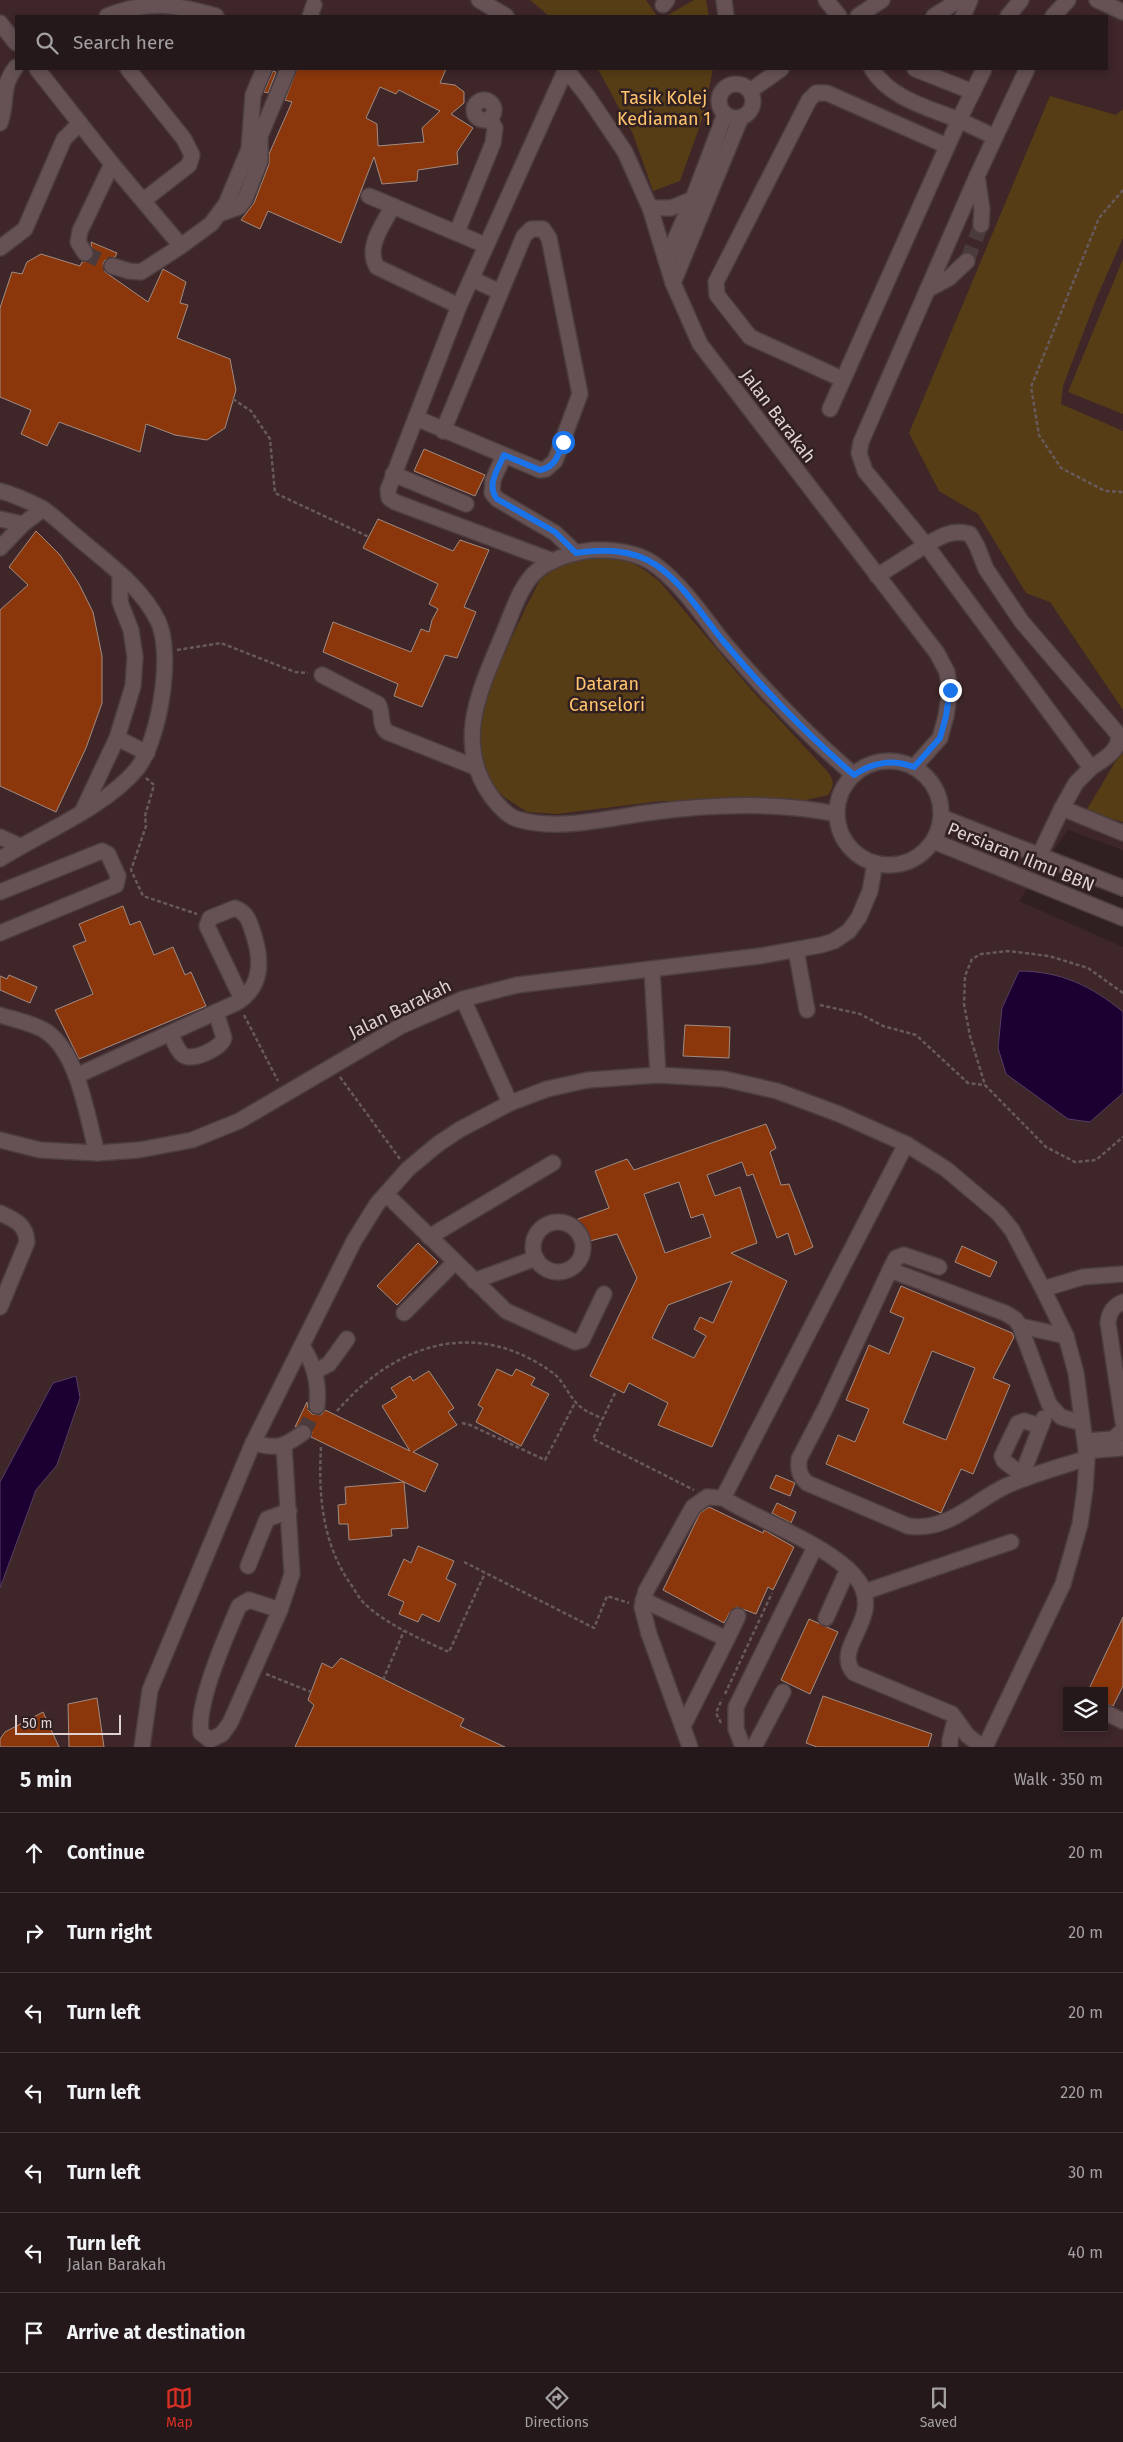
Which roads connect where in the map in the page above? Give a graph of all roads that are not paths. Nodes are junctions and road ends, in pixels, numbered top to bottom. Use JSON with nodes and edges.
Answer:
{"nodes":[{"id":1,"x":479,"y":0,"type":"edge"},
{"id":2,"x":724,"y":0,"type":"edge"},
{"id":3,"x":826,"y":0,"type":"edge"},
{"id":4,"x":882,"y":0,"type":"edge"},
{"id":5,"x":959,"y":0,"type":"edge"},
{"id":6,"x":970,"y":0,"type":"edge"},
{"id":7,"x":1021,"y":0,"type":"edge"},
{"id":8,"x":1068,"y":0,"type":"edge"},
{"id":9,"x":1097,"y":0,"type":"edge"},
{"id":10,"x":1123,"y":12,"type":"edge"},
{"id":11,"x":109,"y":15,"type":"edge"},
{"id":12,"x":213,"y":15,"type":"edge"},
{"id":13,"x":504,"y":15,"type":"edge"},
{"id":14,"x":726,"y":15,"type":"edge"},
{"id":15,"x":838,"y":15,"type":"edge"},
{"id":16,"x":860,"y":15,"type":"edge"},
{"id":17,"x":936,"y":15,"type":"edge"},
{"id":18,"x":964,"y":15,"type":"edge"},
{"id":19,"x":1009,"y":15,"type":"edge"},
{"id":20,"x":1054,"y":15,"type":"edge"},
{"id":21,"x":0,"y":24,"type":"edge"},
{"id":22,"x":15,"y":42,"type":"edge"},
{"id":23,"x":15,"y":69,"type":"edge"},
{"id":24,"x":38,"y":70,"type":"edge"},
{"id":25,"x":129,"y":70,"type":"edge"},
{"id":26,"x":264,"y":70,"type":"edge"},
{"id":27,"x":288,"y":70,"type":"edge"},
{"id":28,"x":566,"y":70,"type":"edge"},
{"id":29,"x":567,"y":70,"type":"edge"},
{"id":30,"x":780,"y":70,"type":"edge"},
{"id":31,"x":873,"y":70,"type":"edge"},
{"id":32,"x":920,"y":70,"type":"edge"},
{"id":33,"x":983,"y":70,"type":"edge"},
{"id":34,"x":1027,"y":70,"type":"edge"},
{"id":35,"x":940,"y":74,"type":"edge"},
{"id":36,"x":734,"y":76,"type":"edge"},
{"id":37,"x":750,"y":91,"type":"junction"},
{"id":38,"x":972,"y":92,"type":"junction"},
{"id":39,"x":725,"y":114,"type":"junction"},
{"id":40,"x":741,"y":117,"type":"junction"},
{"id":41,"x":490,"y":119,"type":"dead end"},
{"id":42,"x":959,"y":120,"type":"junction"},
{"id":43,"x":0,"y":123,"type":"edge"},
{"id":44,"x":80,"y":123,"type":"junction"},
{"id":45,"x":995,"y":137,"type":"junction"},
{"id":46,"x":947,"y":146,"type":"junction"},
{"id":47,"x":112,"y":164,"type":"junction"},
{"id":48,"x":977,"y":176,"type":"junction"},
{"id":49,"x":369,"y":196,"type":"dead end"},
{"id":50,"x":693,"y":199,"type":"junction"},
{"id":51,"x":144,"y":200,"type":"junction"},
{"id":52,"x":393,"y":206,"type":"junction"},
{"id":53,"x":650,"y":208,"type":"junction"},
{"id":54,"x":219,"y":214,"type":"junction"},
{"id":55,"x":981,"y":225,"type":"tunnel mouth"},
{"id":56,"x":457,"y":232,"type":"junction"},
{"id":57,"x":485,"y":245,"type":"junction"},
{"id":58,"x":181,"y":246,"type":"junction"},
{"id":59,"x":0,"y":248,"type":"edge"},
{"id":60,"x":85,"y":253,"type":"dead end"},
{"id":61,"x":666,"y":260,"type":"junction"},
{"id":62,"x":967,"y":261,"type":"tunnel mouth"},
{"id":63,"x":112,"y":266,"type":"tunnel mouth"},
{"id":64,"x":472,"y":279,"type":"junction"},
{"id":65,"x":673,"y":283,"type":"junction"},
{"id":66,"x":927,"y":290,"type":"junction"},
{"id":67,"x":500,"y":292,"type":"junction"},
{"id":68,"x":459,"y":306,"type":"junction"},
{"id":69,"x":842,"y":379,"type":"junction"},
{"id":70,"x":830,"y":408,"type":"dead end"},
{"id":71,"x":416,"y":418,"type":"junction"},
{"id":72,"x":443,"y":431,"type":"junction"},
{"id":73,"x":504,"y":455,"type":"junction"},
{"id":74,"x":393,"y":474,"type":"junction"},
{"id":75,"x":0,"y":490,"type":"edge"},
{"id":76,"x":466,"y":504,"type":"dead end"},
{"id":77,"x":44,"y":509,"type":"junction"},
{"id":78,"x":0,"y":519,"type":"edge"},
{"id":79,"x":23,"y":524,"type":"junction"},
{"id":80,"x":926,"y":545,"type":"junction"},
{"id":81,"x":0,"y":548,"type":"edge"},
{"id":82,"x":576,"y":553,"type":"junction"},
{"id":83,"x":553,"y":561,"type":"junction"},
{"id":84,"x":120,"y":574,"type":"junction"},
{"id":85,"x":877,"y":576,"type":"junction"},
{"id":86,"x":322,"y":675,"type":"road end"},
{"id":87,"x":118,"y":738,"type":"junction"},
{"id":88,"x":147,"y":753,"type":"junction"},
{"id":89,"x":475,"y":767,"type":"junction"},
{"id":90,"x":914,"y":767,"type":"junction"},
{"id":91,"x":1091,"y":768,"type":"junction"},
{"id":92,"x":854,"y":775,"type":"junction"},
{"id":93,"x":1062,"y":808,"type":"junction"},
{"id":94,"x":83,"y":810,"type":"junction"},
{"id":95,"x":837,"y":814,"type":"junction"},
{"id":96,"x":941,"y":817,"type":"junction"},
{"id":97,"x":1123,"y":834,"type":"edge"},
{"id":98,"x":0,"y":838,"type":"edge"},
{"id":99,"x":933,"y":841,"type":"junction"},
{"id":100,"x":20,"y":846,"type":"junction"},
{"id":101,"x":1039,"y":856,"type":"junction"},
{"id":102,"x":0,"y":859,"type":"edge"},
{"id":103,"x":875,"y":863,"type":"junction"},
{"id":104,"x":1123,"y":888,"type":"edge"},
{"id":105,"x":0,"y":892,"type":"edge"},
{"id":106,"x":1123,"y":918,"type":"edge"},
{"id":107,"x":0,"y":932,"type":"edge"},
{"id":108,"x":796,"y":950,"type":"junction"},
{"id":109,"x":652,"y":969,"type":"junction"},
{"id":110,"x":463,"y":999,"type":"junction"},
{"id":111,"x":240,"y":1001,"type":"junction"},
{"id":112,"x":807,"y":1006,"type":"road end"},
{"id":113,"x":216,"y":1012,"type":"junction"},
{"id":114,"x":0,"y":1015,"type":"edge"},
{"id":115,"x":170,"y":1034,"type":"junction"},
{"id":116,"x":658,"y":1075,"type":"junction"},
{"id":117,"x":76,"y":1076,"type":"junction"},
{"id":118,"x":510,"y":1103,"type":"junction"},
{"id":119,"x":0,"y":1140,"type":"edge"},
{"id":120,"x":906,"y":1144,"type":"junction"},
{"id":121,"x":97,"y":1154,"type":"junction"},
{"id":122,"x":553,"y":1163,"type":"dead end"},
{"id":123,"x":386,"y":1194,"type":"junction"},
{"id":124,"x":0,"y":1213,"type":"edge"},
{"id":125,"x":429,"y":1237,"type":"junction"},
{"id":126,"x":536,"y":1258,"type":"dead end"},
{"id":127,"x":455,"y":1262,"type":"junction"},
{"id":128,"x":939,"y":1267,"type":"dead end"},
{"id":129,"x":890,"y":1270,"type":"junction"},
{"id":130,"x":1123,"y":1274,"type":"edge"},
{"id":131,"x":474,"y":1281,"type":"junction"},
{"id":132,"x":1043,"y":1289,"type":"junction"},
{"id":133,"x":604,"y":1294,"type":"dead end"},
{"id":134,"x":1123,"y":1302,"type":"edge"},
{"id":135,"x":0,"y":1307,"type":"edge"},
{"id":136,"x":404,"y":1313,"type":"dead end"},
{"id":137,"x":1020,"y":1326,"type":"junction"},
{"id":138,"x":1066,"y":1336,"type":"junction"},
{"id":139,"x":348,"y":1339,"type":"dead end"},
{"id":140,"x":302,"y":1346,"type":"junction"},
{"id":141,"x":316,"y":1371,"type":"junction"},
{"id":142,"x":317,"y":1406,"type":"tunnel mouth"},
{"id":143,"x":1053,"y":1409,"type":"junction"},
{"id":144,"x":1123,"y":1422,"type":"edge"},
{"id":145,"x":1082,"y":1424,"type":"junction"},
{"id":146,"x":1041,"y":1426,"type":"junction"},
{"id":147,"x":1123,"y":1430,"type":"edge"},
{"id":148,"x":303,"y":1433,"type":"tunnel mouth"},
{"id":149,"x":253,"y":1443,"type":"junction"},
{"id":150,"x":284,"y":1446,"type":"junction"},
{"id":151,"x":1123,"y":1448,"type":"edge"},
{"id":152,"x":1086,"y":1450,"type":"junction"},
{"id":153,"x":1024,"y":1476,"type":"junction"},
{"id":154,"x":724,"y":1498,"type":"junction"},
{"id":155,"x":290,"y":1511,"type":"junction"},
{"id":156,"x":1011,"y":1542,"type":"dead end"},
{"id":157,"x":815,"y":1547,"type":"junction"},
{"id":158,"x":248,"y":1566,"type":"dead end"},
{"id":159,"x":848,"y":1569,"type":"junction"},
{"id":160,"x":864,"y":1592,"type":"junction"},
{"id":161,"x":643,"y":1603,"type":"junction"},
{"id":162,"x":280,"y":1610,"type":"junction"},
{"id":163,"x":738,"y":1616,"type":"dead end"},
{"id":164,"x":826,"y":1618,"type":"dead end"},
{"id":165,"x":726,"y":1639,"type":"junction"},
{"id":166,"x":783,"y":1692,"type":"dead end"},
{"id":167,"x":1108,"y":1714,"type":"edge"},
{"id":168,"x":953,"y":1719,"type":"junction"},
{"id":169,"x":1123,"y":1721,"type":"edge"},
{"id":170,"x":684,"y":1726,"type":"junction"},
{"id":171,"x":210,"y":1743,"type":"edge"},
{"id":172,"x":142,"y":1747,"type":"edge"},
{"id":173,"x":690,"y":1747,"type":"edge"},
{"id":174,"x":742,"y":1747,"type":"edge"},
{"id":175,"x":754,"y":1747,"type":"edge"},
{"id":176,"x":950,"y":1747,"type":"edge"},
{"id":177,"x":964,"y":1747,"type":"edge"},
{"id":178,"x":983,"y":1747,"type":"edge"}],
"edges":[{"from":1,"to":13,"type":"street"},
{"from":2,"to":14,"type":"street"},
{"from":3,"to":15,"type":"street"},
{"from":4,"to":16,"type":"street"},
{"from":5,"to":17,"type":"street"},
{"from":6,"to":18,"type":"street"},
{"from":7,"to":19,"type":"street"},
{"from":8,"to":20,"type":"street"},
{"from":9,"to":10,"type":"street"},
{"from":11,"to":12,"type":"street"},
{"from":21,"to":22,"type":"street"},
{"from":23,"to":43,"type":"street"},
{"from":24,"to":44,"type":"street"},
{"from":25,"to":51,"type":"street"},
{"from":26,"to":54,"type":"street"},
{"from":27,"to":54,"type":"street"},
{"from":28,"to":57,"type":"street"},
{"from":29,"to":53,"type":"street","name":"Jalan Barakah"},
{"from":30,"to":37,"type":"street"},
{"from":31,"to":42,"type":"street"},
{"from":32,"to":35,"type":"street"},
{"from":33,"to":38,"type":"street"},
{"from":34,"to":45,"type":"street"},
{"from":35,"to":38,"type":"street"},
{"from":36,"to":37,"type":"street"},
{"from":36,"to":39,"type":"street"},
{"from":37,"to":40,"type":"street"},
{"from":38,"to":42,"type":"street"},
{"from":39,"to":40,"type":"street"},
{"from":39,"to":50,"type":"street"},
{"from":40,"to":65,"type":"street"},
{"from":41,"to":56,"type":"street"},
{"from":42,"to":45,"type":"street"},
{"from":42,"to":46,"type":"street"},
{"from":44,"to":47,"type":"street"},
{"from":44,"to":59,"type":"street"},
{"from":45,"to":48,"type":"street"},
{"from":46,"to":69,"type":"street"},
{"from":46,"to":69,"type":"street"},
{"from":47,"to":51,"type":"street"},
{"from":47,"to":60,"type":"street"},
{"from":48,"to":55,"type":"street"},
{"from":48,"to":66,"type":"street"},
{"from":49,"to":52,"type":"street"},
{"from":50,"to":53,"type":"street"},
{"from":50,"to":61,"type":"street"},
{"from":51,"to":58,"type":"street"},
{"from":52,"to":56,"type":"street"},
{"from":52,"to":68,"type":"street"},
{"from":53,"to":61,"type":"street","name":"Jalan Barakah"},
{"from":54,"to":58,"type":"street"},
{"from":56,"to":57,"type":"street"},
{"from":57,"to":64,"type":"street"},
{"from":58,"to":63,"type":"street"},
{"from":61,"to":65,"type":"street","name":"Jalan Barakah"},
{"from":62,"to":66,"type":"street"},
{"from":64,"to":67,"type":"street"},
{"from":64,"to":68,"type":"street"},
{"from":65,"to":85,"type":"street","name":"Jalan Barakah"},
{"from":66,"to":80,"type":"street"},
{"from":67,"to":72,"type":"street"},
{"from":67,"to":73,"type":"street"},
{"from":68,"to":71,"type":"street"},
{"from":69,"to":70,"type":"street"},
{"from":71,"to":72,"type":"street"},
{"from":71,"to":74,"type":"street"},
{"from":72,"to":73,"type":"street"},
{"from":73,"to":82,"type":"street"},
{"from":74,"to":76,"type":"street"},
{"from":74,"to":83,"type":"street"},
{"from":75,"to":77,"type":"street"},
{"from":77,"to":79,"type":"street"},
{"from":77,"to":84,"type":"street"},
{"from":78,"to":79,"type":"street"},
{"from":79,"to":81,"type":"street"},
{"from":80,"to":85,"type":"street"},
{"from":80,"to":91,"type":"street"},
{"from":80,"to":91,"type":"street"},
{"from":82,"to":83,"type":"street"},
{"from":82,"to":92,"type":"street"},
{"from":83,"to":89,"type":"street"},
{"from":84,"to":87,"type":"street"},
{"from":84,"to":88,"type":"street"},
{"from":85,"to":90,"type":"street","name":"Jalan Barakah"},
{"from":86,"to":89,"type":"street"},
{"from":87,"to":88,"type":"street"},
{"from":87,"to":94,"type":"street"},
{"from":88,"to":94,"type":"street"},
{"from":89,"to":95,"type":"street"},
{"from":90,"to":92,"type":"street"},
{"from":90,"to":96,"type":"street"},
{"from":91,"to":93,"type":"street"},
{"from":92,"to":95,"type":"street"},
{"from":93,"to":97,"type":"street"},
{"from":93,"to":101,"type":"street"},
{"from":94,"to":100,"type":"street"},
{"from":95,"to":103,"type":"street"},
{"from":96,"to":99,"type":"street"},
{"from":96,"to":101,"type":"street","name":"Persiaran Ilmu BBN"},
{"from":98,"to":100,"type":"street"},
{"from":99,"to":103,"type":"street"},
{"from":99,"to":106,"type":"street","name":"Persiaran Ilmu BBN"},
{"from":100,"to":102,"type":"street"},
{"from":101,"to":104,"type":"street","name":"Persiaran Ilmu BBN"},
{"from":103,"to":108,"type":"street","name":"Jalan Barakah"},
{"from":105,"to":107,"type":"street"},
{"from":108,"to":109,"type":"street","name":"Jalan Barakah"},
{"from":108,"to":112,"type":"street"},
{"from":109,"to":110,"type":"street","name":"Jalan Barakah"},
{"from":109,"to":116,"type":"street"},
{"from":110,"to":118,"type":"street"},
{"from":110,"to":121,"type":"street","name":"Jalan Barakah"},
{"from":111,"to":111,"type":"street"},
{"from":111,"to":113,"type":"street"},
{"from":113,"to":115,"type":"street"},
{"from":113,"to":115,"type":"street"},
{"from":114,"to":117,"type":"street"},
{"from":115,"to":117,"type":"street"},
{"from":116,"to":118,"type":"street"},
{"from":116,"to":120,"type":"street"},
{"from":117,"to":121,"type":"street"},
{"from":118,"to":123,"type":"street"},
{"from":119,"to":121,"type":"street","name":"Jalan Barakah"},
{"from":120,"to":132,"type":"street"},
{"from":120,"to":154,"type":"street"},
{"from":122,"to":125,"type":"street"},
{"from":123,"to":125,"type":"street"},
{"from":123,"to":140,"type":"street"},
{"from":124,"to":135,"type":"street"},
{"from":125,"to":127,"type":"street"},
{"from":126,"to":131,"type":"street"},
{"from":127,"to":131,"type":"street"},
{"from":127,"to":136,"type":"street"},
{"from":128,"to":129,"type":"street"},
{"from":129,"to":137,"type":"street"},
{"from":129,"to":153,"type":"street"},
{"from":130,"to":132,"type":"street"},
{"from":131,"to":133,"type":"street"},
{"from":132,"to":138,"type":"street"},
{"from":134,"to":144,"type":"street"},
{"from":137,"to":138,"type":"street"},
{"from":137,"to":143,"type":"street"},
{"from":138,"to":145,"type":"street"},
{"from":139,"to":141,"type":"street"},
{"from":140,"to":141,"type":"street"},
{"from":140,"to":149,"type":"street"},
{"from":141,"to":142,"type":"street"},
{"from":143,"to":145,"type":"street"},
{"from":143,"to":146,"type":"street"},
{"from":145,"to":152,"type":"street"},
{"from":146,"to":153,"type":"street"},
{"from":146,"to":153,"type":"street"},
{"from":147,"to":152,"type":"street"},
{"from":148,"to":150,"type":"street"},
{"from":149,"to":150,"type":"street"},
{"from":149,"to":172,"type":"street"},
{"from":150,"to":155,"type":"street"},
{"from":151,"to":152,"type":"street"},
{"from":152,"to":153,"type":"street"},
{"from":152,"to":178,"type":"street"},
{"from":154,"to":157,"type":"street"},
{"from":154,"to":161,"type":"street"},
{"from":155,"to":158,"type":"street"},
{"from":155,"to":162,"type":"street"},
{"from":156,"to":160,"type":"street"},
{"from":157,"to":159,"type":"street"},
{"from":157,"to":174,"type":"street"},
{"from":159,"to":160,"type":"street"},
{"from":159,"to":164,"type":"street"},
{"from":160,"to":168,"type":"street"},
{"from":161,"to":165,"type":"street"},
{"from":161,"to":170,"type":"street"},
{"from":162,"to":171,"type":"street"},
{"from":162,"to":171,"type":"street"},
{"from":163,"to":165,"type":"street"},
{"from":165,"to":170,"type":"street"},
{"from":166,"to":175,"type":"street"},
{"from":167,"to":169,"type":"street"},
{"from":168,"to":176,"type":"street"},
{"from":168,"to":177,"type":"street"},
{"from":168,"to":178,"type":"street"},
{"from":170,"to":173,"type":"street"}]}
